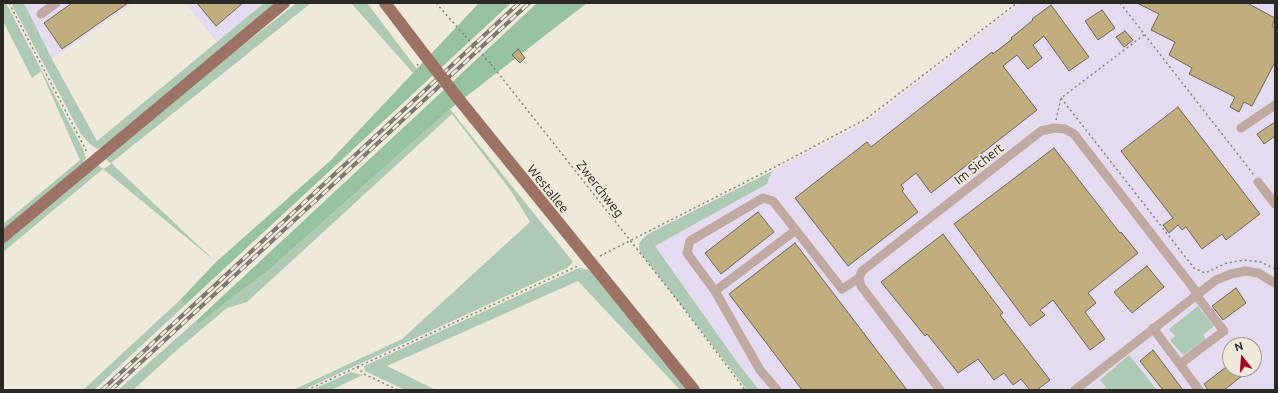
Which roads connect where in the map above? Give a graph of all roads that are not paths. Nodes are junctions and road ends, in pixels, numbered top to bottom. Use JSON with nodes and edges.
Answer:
{"nodes":[{"id":1,"x":56,"y":3,"type":"edge"},
{"id":2,"x":284,"y":3,"type":"edge"},
{"id":3,"x":386,"y":3,"type":"edge"},
{"id":4,"x":41,"y":14,"type":"dead end"},
{"id":5,"x":1275,"y":105,"type":"edge"},
{"id":6,"x":1241,"y":128,"type":"dead end"},
{"id":7,"x":1258,"y":182,"type":"road end"},
{"id":8,"x":1275,"y":204,"type":"edge"},
{"id":9,"x":796,"y":230,"type":"junction"},
{"id":10,"x":3,"y":237,"type":"edge"},
{"id":11,"x":858,"y":278,"type":"junction"},
{"id":12,"x":1275,"y":283,"type":"edge"},
{"id":13,"x":715,"y":291,"type":"junction"},
{"id":14,"x":1197,"y":295,"type":"junction"},
{"id":15,"x":1153,"y":328,"type":"junction"},
{"id":16,"x":1180,"y":364,"type":"junction"},
{"id":17,"x":694,"y":390,"type":"edge"},
{"id":18,"x":777,"y":390,"type":"edge"},
{"id":19,"x":939,"y":390,"type":"edge"},
{"id":20,"x":1075,"y":390,"type":"edge"},
{"id":21,"x":1198,"y":390,"type":"edge"}],
"edges":[{"from":1,"to":4,"type":"street"},
{"from":2,"to":10,"type":"main road"},
{"from":3,"to":17,"type":"main road","name":"Westallee","bridge":true},
{"from":5,"to":6,"type":"street"},
{"from":7,"to":8,"type":"street"},
{"from":9,"to":11,"type":"street","name":"Im Sichert"},
{"from":9,"to":13,"type":"street"},
{"from":9,"to":13,"type":"street"},
{"from":11,"to":14,"type":"street","name":"Im Sichert"},
{"from":11,"to":19,"type":"street"},
{"from":12,"to":14,"type":"street"},
{"from":13,"to":18,"type":"street"},
{"from":14,"to":15,"type":"street"},
{"from":14,"to":16,"type":"street"},
{"from":15,"to":16,"type":"street"},
{"from":15,"to":20,"type":"street"},
{"from":16,"to":21,"type":"street"}]}
